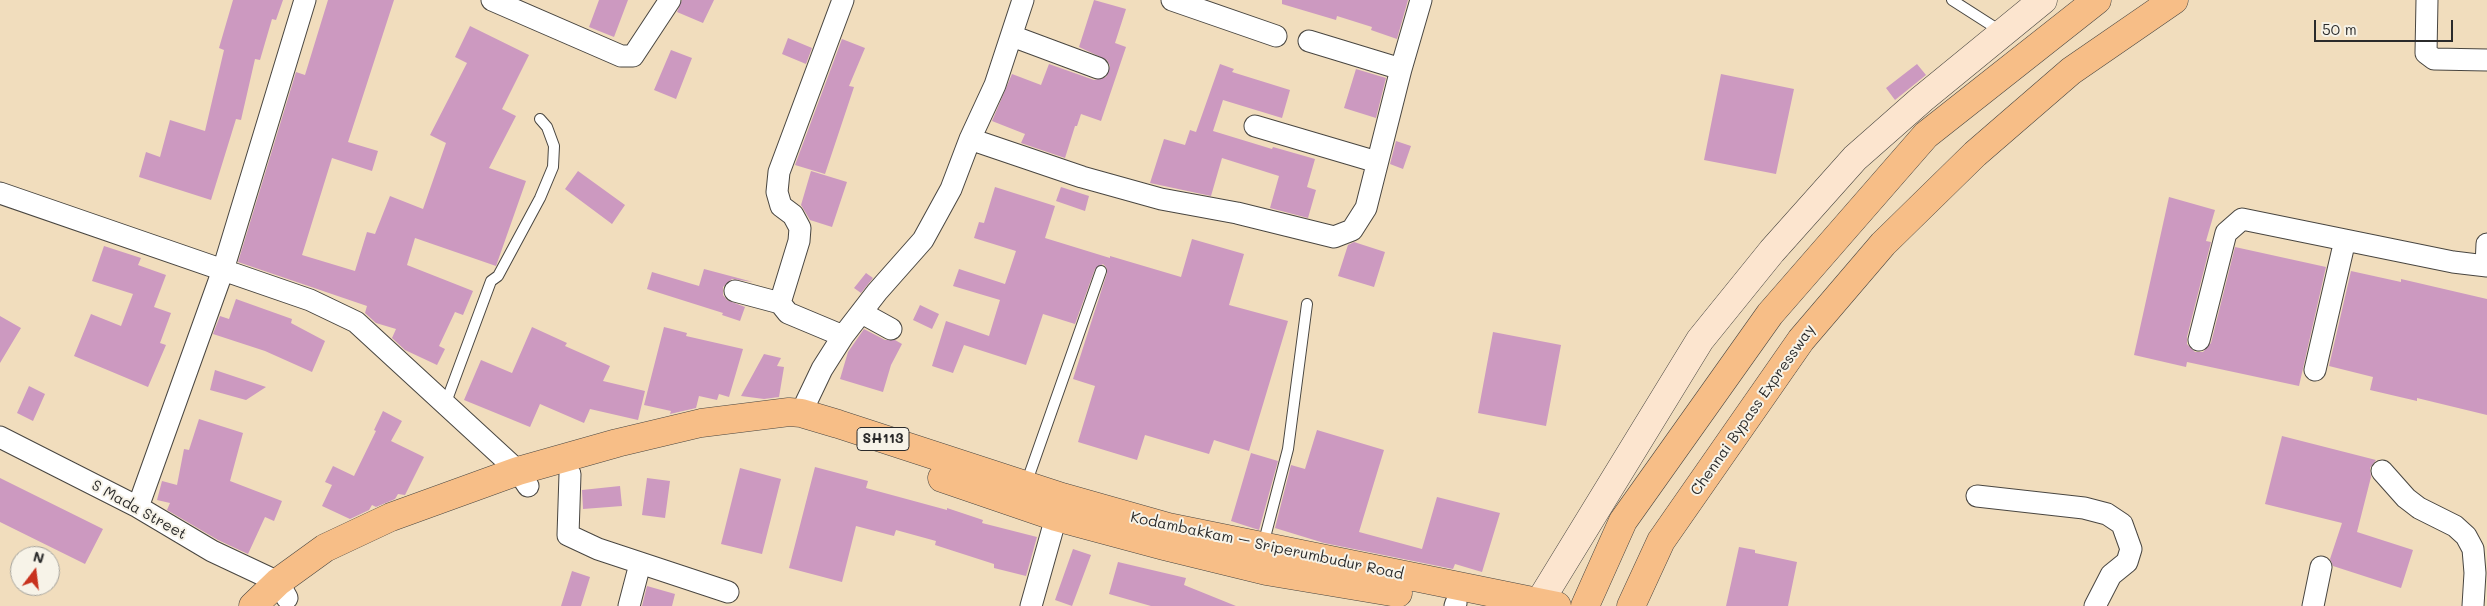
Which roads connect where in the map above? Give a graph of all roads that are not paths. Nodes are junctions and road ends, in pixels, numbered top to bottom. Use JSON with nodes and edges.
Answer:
{"nodes":[{"id":1,"x":305,"y":0,"type":"edge"},
{"id":2,"x":492,"y":0,"type":"edge"},
{"id":3,"x":670,"y":0,"type":"edge"},
{"id":4,"x":844,"y":0,"type":"edge"},
{"id":5,"x":1023,"y":0,"type":"edge"},
{"id":6,"x":1175,"y":0,"type":"edge"},
{"id":7,"x":1421,"y":0,"type":"edge"},
{"id":8,"x":1952,"y":0,"type":"edge"},
{"id":9,"x":2043,"y":0,"type":"edge"},
{"id":10,"x":2097,"y":0,"type":"edge"},
{"id":11,"x":2174,"y":0,"type":"edge"},
{"id":12,"x":2427,"y":0,"type":"edge"},
{"id":13,"x":2003,"y":33,"type":"junction"},
{"id":14,"x":1012,"y":36,"type":"junction"},
{"id":15,"x":1276,"y":36,"type":"dead end"},
{"id":16,"x":1309,"y":41,"type":"dead end"},
{"id":17,"x":2487,"y":60,"type":"edge"},
{"id":18,"x":1098,"y":68,"type":"dead end"},
{"id":19,"x":1401,"y":69,"type":"junction"},
{"id":20,"x":540,"y":118,"type":"dead end"},
{"id":21,"x":1255,"y":126,"type":"dead end"},
{"id":22,"x":970,"y":139,"type":"junction"},
{"id":23,"x":1378,"y":162,"type":"junction"},
{"id":24,"x":0,"y":193,"type":"edge"},
{"id":25,"x":2346,"y":240,"type":"junction"},
{"id":26,"x":2487,"y":244,"type":"edge"},
{"id":27,"x":2486,"y":266,"type":"edge"},
{"id":28,"x":223,"y":270,"type":"junction"},
{"id":29,"x":1101,"y":271,"type":"dead end"},
{"id":30,"x":735,"y":291,"type":"dead end"},
{"id":31,"x":780,"y":303,"type":"junction"},
{"id":32,"x":1307,"y":304,"type":"dead end"},
{"id":33,"x":862,"y":313,"type":"junction"},
{"id":34,"x":891,"y":329,"type":"dead end"},
{"id":35,"x":843,"y":336,"type":"junction"},
{"id":36,"x":2199,"y":340,"type":"dead end"},
{"id":37,"x":2315,"y":370,"type":"dead end"},
{"id":38,"x":445,"y":405,"type":"junction"},
{"id":39,"x":801,"y":413,"type":"junction"},
{"id":40,"x":0,"y":437,"type":"edge"},
{"id":41,"x":2382,"y":471,"type":"dead end"},
{"id":42,"x":570,"y":474,"type":"junction"},
{"id":43,"x":523,"y":478,"type":"junction"},
{"id":44,"x":1026,"y":485,"type":"junction"},
{"id":45,"x":1977,"y":496,"type":"dead end"},
{"id":46,"x":138,"y":507,"type":"junction"},
{"id":47,"x":1059,"y":507,"type":"junction"},
{"id":48,"x":1262,"y":548,"type":"junction"},
{"id":49,"x":640,"y":564,"type":"junction"},
{"id":50,"x":2321,"y":567,"type":"dead end"},
{"id":51,"x":728,"y":592,"type":"dead end"},
{"id":52,"x":281,"y":595,"type":"edge"},
{"id":53,"x":1460,"y":605,"type":"edge"},
{"id":54,"x":1544,"y":605,"type":"edge"},
{"id":55,"x":253,"y":606,"type":"edge"},
{"id":56,"x":629,"y":606,"type":"edge"},
{"id":57,"x":1031,"y":606,"type":"edge"},
{"id":58,"x":1585,"y":606,"type":"edge"},
{"id":59,"x":1631,"y":606,"type":"edge"},
{"id":60,"x":2095,"y":606,"type":"edge"},
{"id":61,"x":2313,"y":606,"type":"edge"},
{"id":62,"x":2473,"y":606,"type":"edge"}],
"edges":[{"from":1,"to":28,"type":"street"},
{"from":2,"to":3,"type":"street"},
{"from":4,"to":31,"type":"street"},
{"from":5,"to":14,"type":"street"},
{"from":6,"to":15,"type":"street"},
{"from":7,"to":19,"type":"street"},
{"from":8,"to":13,"type":"lane"},
{"from":9,"to":13,"type":"street"},
{"from":10,"to":58,"type":"main road"},
{"from":11,"to":59,"type":"main road","name":"Chennai Bypass Expressway"},
{"from":12,"to":17,"type":"street"},
{"from":13,"to":54,"type":"street"},
{"from":14,"to":18,"type":"street"},
{"from":14,"to":22,"type":"street"},
{"from":16,"to":19,"type":"street"},
{"from":19,"to":23,"type":"street"},
{"from":20,"to":38,"type":"lane"},
{"from":21,"to":23,"type":"street"},
{"from":22,"to":23,"type":"street"},
{"from":22,"to":33,"type":"street"},
{"from":24,"to":28,"type":"street"},
{"from":25,"to":27,"type":"street"},
{"from":25,"to":36,"type":"street"},
{"from":25,"to":37,"type":"street"},
{"from":26,"to":27,"type":"street"},
{"from":28,"to":38,"type":"street"},
{"from":28,"to":46,"type":"street"},
{"from":29,"to":44,"type":"lane"},
{"from":30,"to":31,"type":"street"},
{"from":31,"to":35,"type":"street"},
{"from":32,"to":48,"type":"lane"},
{"from":33,"to":34,"type":"street"},
{"from":33,"to":35,"type":"street"},
{"from":35,"to":39,"type":"street"},
{"from":38,"to":43,"type":"street"},
{"from":39,"to":43,"type":"main road","name":"Kodambakkam – Sriperumbudur Road","number":"SH113"},
{"from":39,"to":44,"type":"main road","name":"Kodambakkam – Sriperumbudur Road","number":"SH113"},
{"from":40,"to":46,"type":"street","name":"S Mada Street"},
{"from":41,"to":62,"type":"street"},
{"from":42,"to":43,"type":"main road","name":"Kodambakkam – Sriperumbudur Road","number":"SH113"},
{"from":42,"to":47,"type":"main road","name":"Kodambakkam – Sriperumbudur Road","number":"SH113"},
{"from":42,"to":49,"type":"street"},
{"from":43,"to":52,"type":"main road","name":"Kodambakkam – Sriperumbudur Road","number":"SH113"},
{"from":44,"to":47,"type":"main road","name":"Kodambakkam – Sriperumbudur Road","number":"SH113"},
{"from":45,"to":60,"type":"street"},
{"from":46,"to":52,"type":"street","name":"S Mada Street"},
{"from":47,"to":48,"type":"main road","name":"Kodambakkam – Sriperumbudur Road","number":"SH113"},
{"from":47,"to":53,"type":"main road","name":"Kodambakkam – Sriperumbudur Road","number":"SH113"},
{"from":47,"to":57,"type":"street"},
{"from":48,"to":54,"type":"main road","name":"Kodambakkam – Sriperumbudur Road","number":"SH113"},
{"from":49,"to":51,"type":"street"},
{"from":49,"to":56,"type":"street"},
{"from":50,"to":61,"type":"street"},
{"from":52,"to":55,"type":"main road","name":"Kodambakkam – Sriperumbudur Road","number":"SH113"}]}
